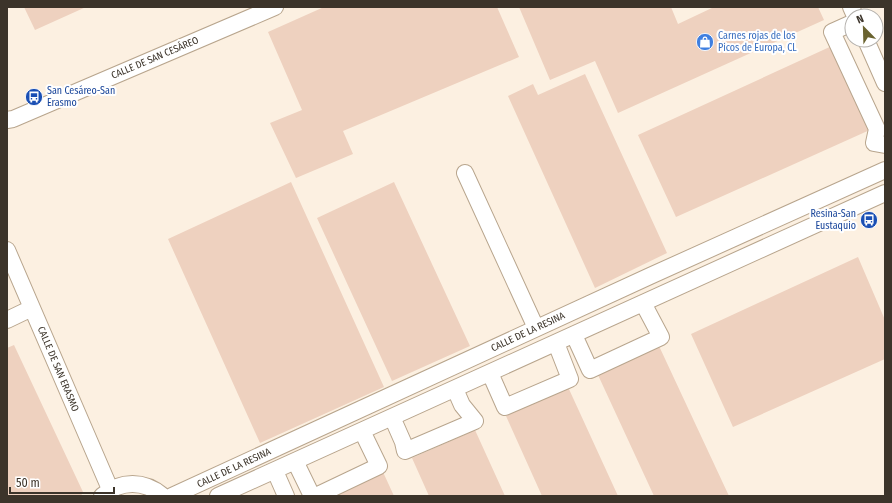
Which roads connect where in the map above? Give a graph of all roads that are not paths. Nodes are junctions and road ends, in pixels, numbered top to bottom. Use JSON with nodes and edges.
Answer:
{"nodes":[{"id":1,"x":275,"y":7,"type":"edge"},
{"id":2,"x":844,"y":27,"type":"edge"},
{"id":3,"x":870,"y":48,"type":"edge"},
{"id":4,"x":885,"y":83,"type":"edge"},
{"id":5,"x":9,"y":121,"type":"edge"},
{"id":6,"x":885,"y":145,"type":"edge"},
{"id":7,"x":885,"y":170,"type":"edge"},
{"id":8,"x":465,"y":173,"type":"dead end"},
{"id":9,"x":885,"y":193,"type":"edge"},
{"id":10,"x":7,"y":250,"type":"edge"},
{"id":11,"x":643,"y":303,"type":"junction"},
{"id":12,"x":32,"y":308,"type":"junction"},
{"id":13,"x":7,"y":320,"type":"edge"},
{"id":14,"x":536,"y":328,"type":"junction"},
{"id":15,"x":574,"y":334,"type":"junction"},
{"id":16,"x":556,"y":343,"type":"junction"},
{"id":17,"x":490,"y":373,"type":"junction"},
{"id":18,"x":455,"y":389,"type":"junction"},
{"id":19,"x":392,"y":417,"type":"junction"},
{"id":20,"x":362,"y":431,"type":"junction"},
{"id":21,"x":295,"y":461,"type":"junction"},
{"id":22,"x":275,"y":471,"type":"junction"},
{"id":23,"x":106,"y":492,"type":"edge"},
{"id":24,"x":163,"y":496,"type":"edge"},
{"id":25,"x":172,"y":496,"type":"edge"},
{"id":26,"x":218,"y":496,"type":"edge"},
{"id":27,"x":286,"y":496,"type":"edge"},
{"id":28,"x":312,"y":496,"type":"edge"},
{"id":29,"x":316,"y":496,"type":"edge"}],
"edges":[{"from":1,"to":5,"type":"street","name":"CALLE DE SAN CESÁREO"},
{"from":2,"to":6,"type":"street"},
{"from":3,"to":4,"type":"street"},
{"from":7,"to":14,"type":"street","name":"CALLE DE LA RESINA"},
{"from":8,"to":14,"type":"street"},
{"from":9,"to":11,"type":"street","name":"CALLE DE LA RESINA"},
{"from":10,"to":12,"type":"street","name":"CALLE DE SAN ERASMO"},
{"from":11,"to":15,"type":"street","name":"CALLE DE LA RESINA"},
{"from":11,"to":15,"type":"street"},
{"from":12,"to":13,"type":"street"},
{"from":12,"to":23,"type":"street","name":"CALLE DE SAN ERASMO"},
{"from":14,"to":25,"type":"street","name":"CALLE DE LA RESINA"},
{"from":15,"to":16,"type":"street","name":"CALLE DE LA RESINA"},
{"from":16,"to":17,"type":"street","name":"CALLE DE LA RESINA"},
{"from":16,"to":17,"type":"street"},
{"from":17,"to":18,"type":"street","name":"CALLE DE LA RESINA"},
{"from":18,"to":19,"type":"street","name":"CALLE DE LA RESINA"},
{"from":18,"to":19,"type":"street"},
{"from":19,"to":20,"type":"street","name":"CALLE DE LA RESINA"},
{"from":20,"to":21,"type":"street","name":"CALLE DE LA RESINA"},
{"from":20,"to":29,"type":"street"},
{"from":21,"to":22,"type":"street","name":"CALLE DE LA RESINA"},
{"from":21,"to":28,"type":"street"},
{"from":22,"to":26,"type":"street","name":"CALLE DE LA RESINA"},
{"from":22,"to":27,"type":"street"},
{"from":23,"to":24,"type":"street"}]}
